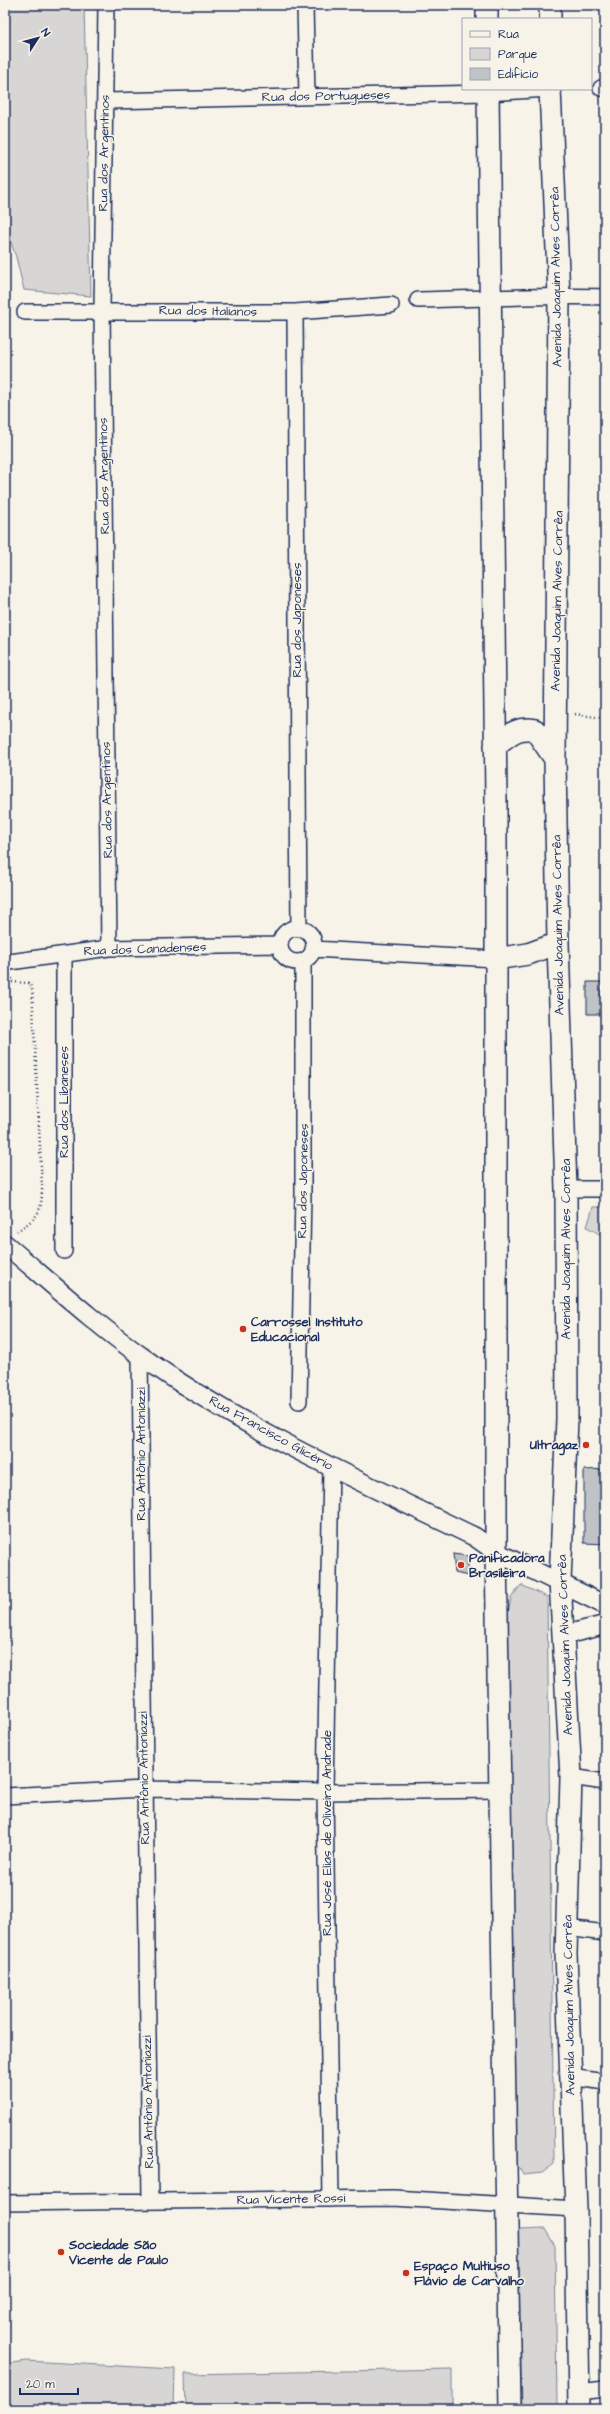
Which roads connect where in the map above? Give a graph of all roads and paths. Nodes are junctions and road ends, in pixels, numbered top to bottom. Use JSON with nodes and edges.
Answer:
{"nodes":[{"id":1,"x":106,"y":5,"type":"edge"},
{"id":2,"x":305,"y":5,"type":"edge"},
{"id":3,"x":487,"y":5,"type":"edge"},
{"id":4,"x":550,"y":5,"type":"edge"},
{"id":5,"x":488,"y":18,"type":"edge"},
{"id":6,"x":550,"y":18,"type":"edge"},
{"id":7,"x":518,"y":90,"type":"edge"},
{"id":8,"x":549,"y":90,"type":"edge"},
{"id":9,"x":488,"y":91,"type":"edge"},
{"id":10,"x":307,"y":97,"type":"junction"},
{"id":11,"x":105,"y":101,"type":"junction"},
{"id":12,"x":559,"y":296,"type":"junction"},
{"id":13,"x":605,"y":296,"type":"edge"},
{"id":14,"x":491,"y":299,"type":"junction"},
{"id":15,"x":418,"y":300,"type":"dead end"},
{"id":16,"x":391,"y":305,"type":"dead end"},
{"id":17,"x":102,"y":310,"type":"junction"},
{"id":18,"x":25,"y":312,"type":"dead end"},
{"id":19,"x":295,"y":312,"type":"junction"},
{"id":20,"x":605,"y":705,"type":"edge"},
{"id":21,"x":555,"y":710,"type":"junction"},
{"id":22,"x":495,"y":746,"type":"junction"},
{"id":23,"x":555,"y":759,"type":"junction"},
{"id":24,"x":300,"y":929,"type":"junction"},
{"id":25,"x":558,"y":943,"type":"junction"},
{"id":26,"x":280,"y":945,"type":"junction"},
{"id":27,"x":109,"y":948,"type":"junction"},
{"id":28,"x":313,"y":949,"type":"junction"},
{"id":29,"x":64,"y":954,"type":"junction"},
{"id":30,"x":495,"y":958,"type":"junction"},
{"id":31,"x":304,"y":961,"type":"junction"},
{"id":32,"x":12,"y":962,"type":"joint"},
{"id":33,"x":566,"y":1189,"type":"junction"},
{"id":34,"x":605,"y":1190,"type":"edge"},
{"id":35,"x":8,"y":1237,"type":"edge"},
{"id":36,"x":64,"y":1251,"type":"dead end"},
{"id":37,"x":140,"y":1355,"type":"junction"},
{"id":38,"x":299,"y":1401,"type":"dead end"},
{"id":39,"x":332,"y":1467,"type":"junction"},
{"id":40,"x":496,"y":1552,"type":"junction"},
{"id":41,"x":560,"y":1581,"type":"junction"},
{"id":42,"x":605,"y":1604,"type":"edge"},
{"id":43,"x":605,"y":1625,"type":"edge"},
{"id":44,"x":564,"y":1635,"type":"junction"},
{"id":45,"x":571,"y":1777,"type":"junction"},
{"id":46,"x":605,"y":1782,"type":"edge"},
{"id":47,"x":144,"y":1789,"type":"junction"},
{"id":48,"x":502,"y":1790,"type":"junction"},
{"id":49,"x":325,"y":1792,"type":"junction"},
{"id":50,"x":5,"y":1796,"type":"edge"},
{"id":51,"x":567,"y":1928,"type":"junction"},
{"id":52,"x":605,"y":1933,"type":"edge"},
{"id":53,"x":570,"y":2077,"type":"junction"},
{"id":54,"x":605,"y":2082,"type":"edge"},
{"id":55,"x":331,"y":2199,"type":"junction"},
{"id":56,"x":150,"y":2201,"type":"junction"},
{"id":57,"x":5,"y":2203,"type":"edge"},
{"id":58,"x":506,"y":2206,"type":"junction"},
{"id":59,"x":576,"y":2209,"type":"junction"},
{"id":60,"x":605,"y":2389,"type":"edge"},
{"id":61,"x":579,"y":2400,"type":"edge"},
{"id":62,"x":510,"y":2409,"type":"edge"}],
"edges":[{"from":1,"to":11,"type":"street","name":"Rua dos Argentinos"},
{"from":2,"to":10,"type":"street"},
{"from":3,"to":5,"type":"main road"},
{"from":4,"to":6,"type":"main road"},
{"from":7,"to":9,"type":"street","name":"Rua dos Portugueses"},
{"from":8,"to":12,"type":"main road","name":"Avenida Joaquim Alves Corrêa"},
{"from":9,"to":10,"type":"street","name":"Rua dos Portugueses"},
{"from":9,"to":14,"type":"main road"},
{"from":10,"to":11,"type":"street","name":"Rua dos Portugueses"},
{"from":11,"to":17,"type":"street","name":"Rua dos Argentinos"},
{"from":12,"to":13,"type":"street"},
{"from":12,"to":14,"type":"street"},
{"from":12,"to":21,"type":"main road","name":"Avenida Joaquim Alves Corrêa"},
{"from":14,"to":15,"type":"street"},
{"from":14,"to":22,"type":"main road"},
{"from":16,"to":19,"type":"street","name":"Rua dos Italianos"},
{"from":17,"to":18,"type":"street","name":"Rua dos Italianos"},
{"from":17,"to":19,"type":"street","name":"Rua dos Italianos"},
{"from":17,"to":27,"type":"street","name":"Rua dos Argentinos"},
{"from":19,"to":24,"type":"street","name":"Rua dos Japoneses"},
{"from":20,"to":21,"type":"path"},
{"from":21,"to":23,"type":"main road","name":"Avenida Joaquim Alves Corrêa"},
{"from":22,"to":23,"type":"main road"},
{"from":22,"to":30,"type":"main road"},
{"from":23,"to":25,"type":"main road","name":"Avenida Joaquim Alves Corrêa"},
{"from":24,"to":26,"type":"street"},
{"from":24,"to":28,"type":"street"},
{"from":25,"to":30,"type":"main road"},
{"from":25,"to":33,"type":"main road","name":"Avenida Joaquim Alves Corrêa"},
{"from":26,"to":27,"type":"street","name":"Rua dos Canadenses"},
{"from":26,"to":31,"type":"street"},
{"from":27,"to":29,"type":"street","name":"Rua dos Canadenses"},
{"from":28,"to":30,"type":"street"},
{"from":28,"to":31,"type":"street"},
{"from":29,"to":32,"type":"street","name":"Rua dos Canadenses"},
{"from":29,"to":36,"type":"street","name":"Rua dos Libaneses"},
{"from":30,"to":40,"type":"main road"},
{"from":31,"to":38,"type":"street","name":"Rua dos Japoneses"},
{"from":32,"to":35,"type":"path"},
{"from":33,"to":34,"type":"street"},
{"from":33,"to":41,"type":"main road","name":"Avenida Joaquim Alves Corrêa"},
{"from":35,"to":37,"type":"street","name":"Rua Francisco Glicério"},
{"from":37,"to":39,"type":"street","name":"Rua Francisco Glicério"},
{"from":37,"to":47,"type":"street","name":"Rua Antônio Antoniazzi"},
{"from":39,"to":40,"type":"street","name":"Rua Francisco Glicério"},
{"from":39,"to":49,"type":"street","name":"Rua José Elias de Oliveira Andrade"},
{"from":40,"to":41,"type":"street","name":"Rua Francisco Glicério"},
{"from":40,"to":48,"type":"main road"},
{"from":41,"to":42,"type":"street","name":"Rua Francisco Glicério"},
{"from":41,"to":44,"type":"main road","name":"Avenida Joaquim Alves Corrêa"},
{"from":43,"to":44,"type":"street"},
{"from":44,"to":45,"type":"main road","name":"Avenida Joaquim Alves Corrêa"},
{"from":45,"to":46,"type":"street"},
{"from":45,"to":51,"type":"main road","name":"Avenida Joaquim Alves Corrêa"},
{"from":47,"to":49,"type":"street"},
{"from":47,"to":50,"type":"street"},
{"from":47,"to":56,"type":"street","name":"Rua Antônio Antoniazzi"},
{"from":48,"to":49,"type":"street"},
{"from":48,"to":58,"type":"main road"},
{"from":49,"to":55,"type":"street","name":"Rua José Elias de Oliveira Andrade"},
{"from":51,"to":52,"type":"street"},
{"from":51,"to":53,"type":"main road","name":"Avenida Joaquim Alves Corrêa"},
{"from":53,"to":54,"type":"street"},
{"from":53,"to":59,"type":"main road","name":"Avenida Joaquim Alves Corrêa"},
{"from":55,"to":56,"type":"street","name":"Rua Vicente Rossi"},
{"from":55,"to":58,"type":"street","name":"Rua Vicente Rossi"},
{"from":56,"to":57,"type":"street","name":"Rua Vicente Rossi"},
{"from":58,"to":59,"type":"street","name":"Rua Vicente Rossi"},
{"from":58,"to":62,"type":"main road"},
{"from":59,"to":61,"type":"main road","name":"Avenida Joaquim Alves Corrêa"},
{"from":60,"to":61,"type":"street"}]}
